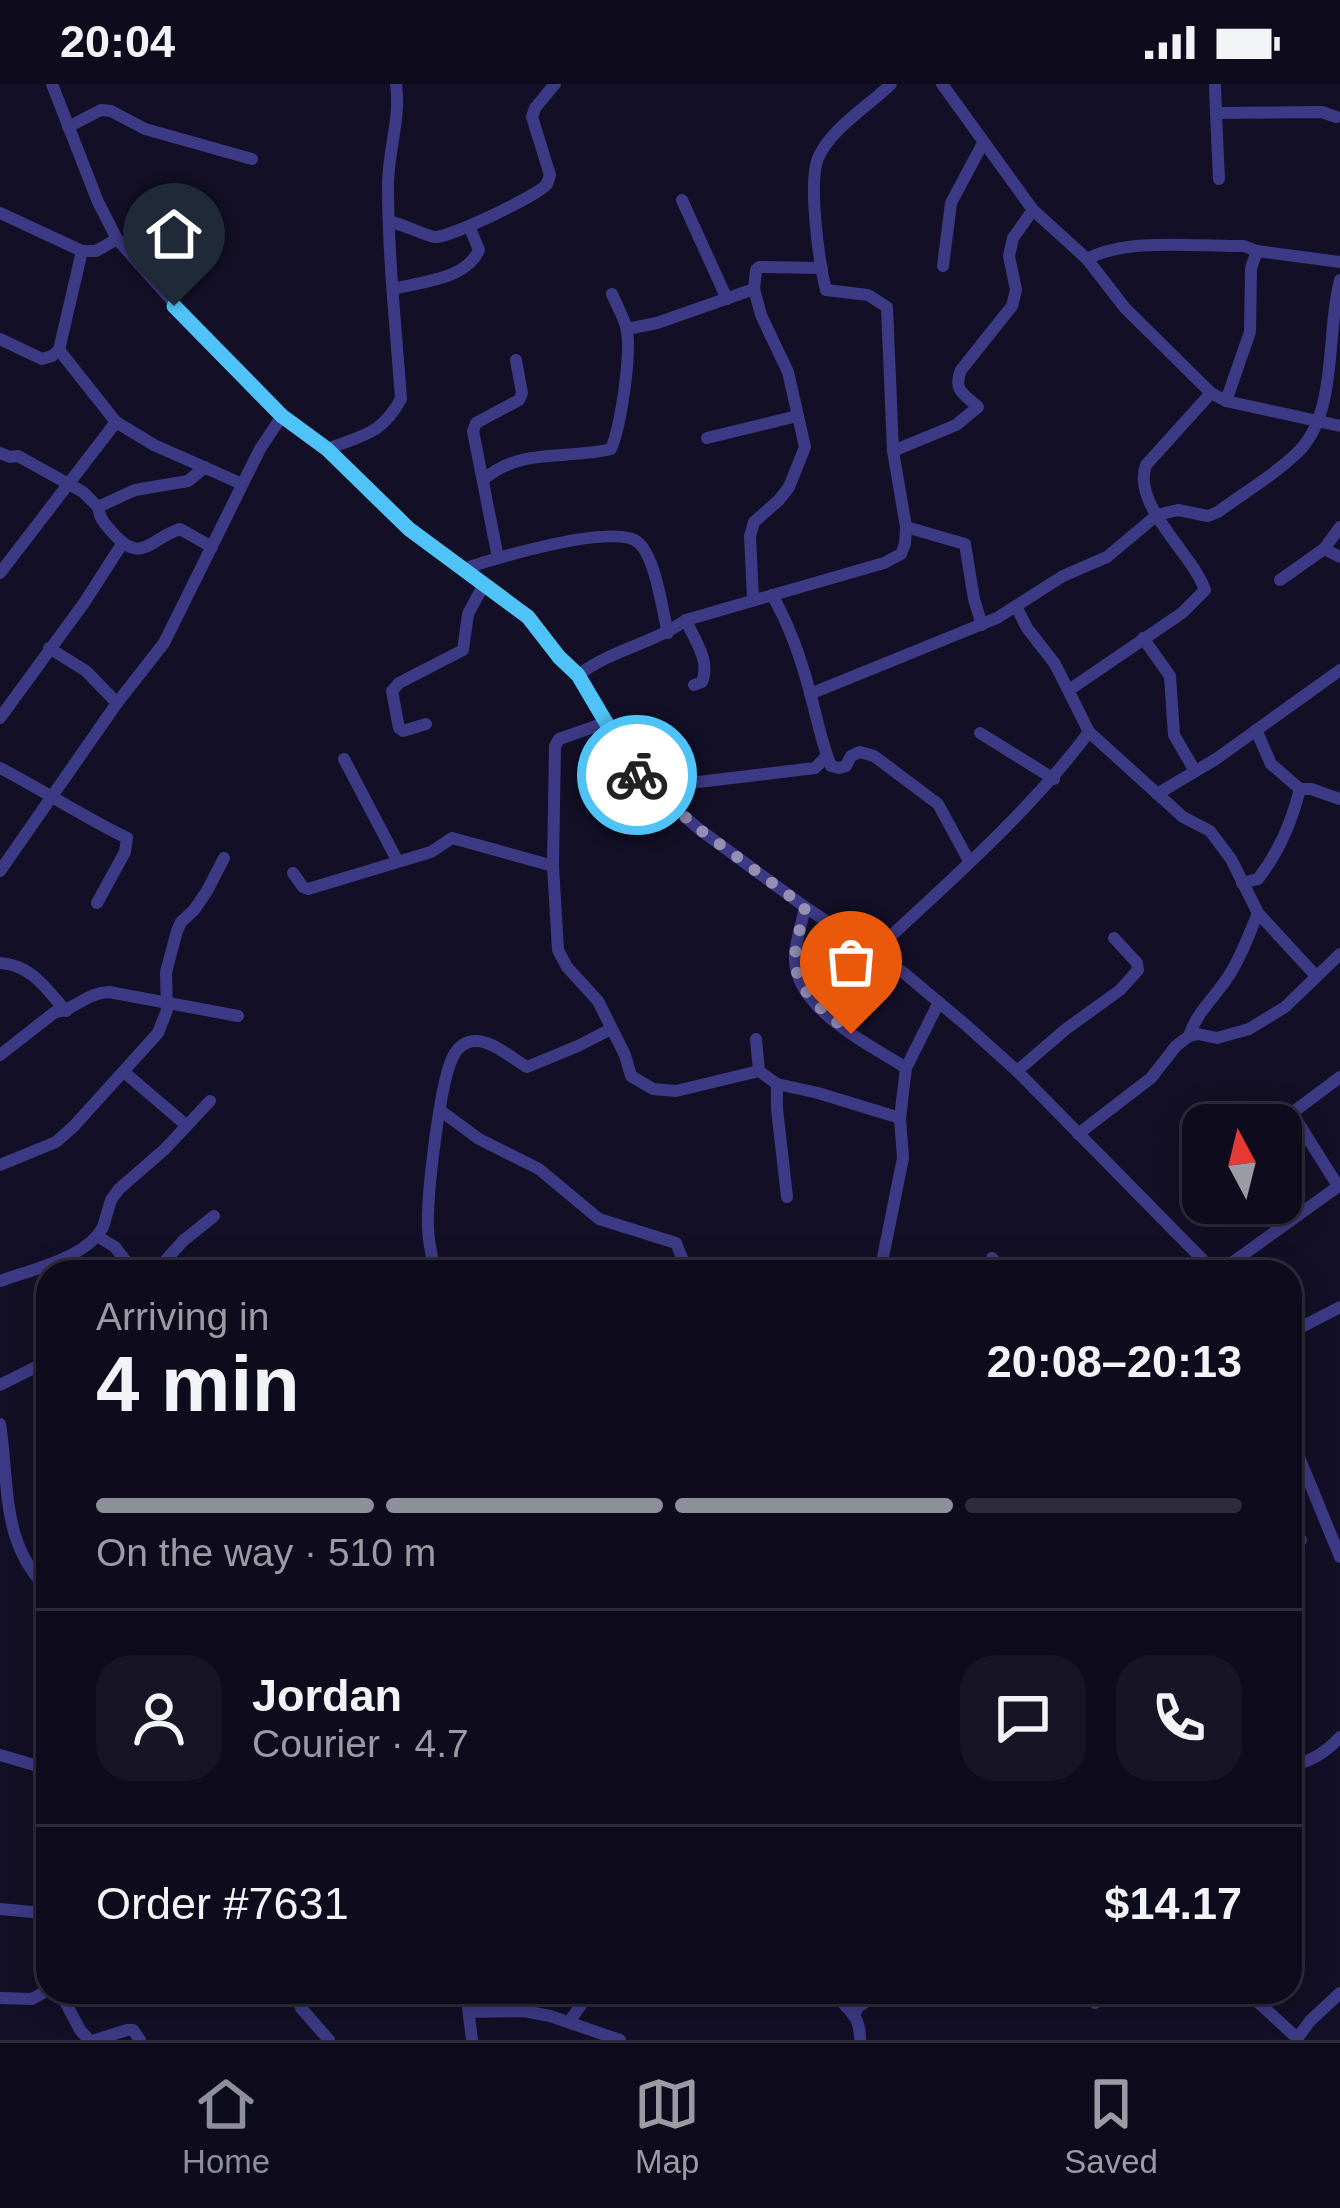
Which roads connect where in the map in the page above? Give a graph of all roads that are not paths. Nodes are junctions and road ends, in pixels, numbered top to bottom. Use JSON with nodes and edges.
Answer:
{"nodes":[{"id":1,"x":52,"y":84,"type":"edge"},
{"id":2,"x":396,"y":84,"type":"edge"},
{"id":3,"x":555,"y":84,"type":"edge"},
{"id":4,"x":892,"y":84,"type":"edge"},
{"id":5,"x":941,"y":84,"type":"edge"},
{"id":6,"x":1215,"y":84,"type":"edge"},
{"id":7,"x":1216,"y":113,"type":"junction"},
{"id":8,"x":1336,"y":117,"type":"dead end"},
{"id":9,"x":68,"y":127,"type":"junction"},
{"id":10,"x":983,"y":143,"type":"junction"},
{"id":11,"x":252,"y":159,"type":"dead end"},
{"id":12,"x":1219,"y":179,"type":"dead end"},
{"id":13,"x":682,"y":200,"type":"dead end"},
{"id":14,"x":1033,"y":210,"type":"junction"},
{"id":15,"x":0,"y":213,"type":"edge"},
{"id":16,"x":391,"y":222,"type":"junction"},
{"id":17,"x":469,"y":226,"type":"junction"},
{"id":18,"x":117,"y":239,"type":"junction"},
{"id":19,"x":82,"y":251,"type":"junction"},
{"id":20,"x":1257,"y":251,"type":"junction"},
{"id":21,"x":1087,"y":259,"type":"junction"},
{"id":22,"x":1340,"y":262,"type":"edge"},
{"id":23,"x":943,"y":266,"type":"dead end"},
{"id":24,"x":822,"y":268,"type":"junction"},
{"id":25,"x":1340,"y":280,"type":"edge"},
{"id":26,"x":754,"y":289,"type":"junction"},
{"id":27,"x":394,"y":290,"type":"junction"},
{"id":28,"x":612,"y":294,"type":"dead end"},
{"id":29,"x":727,"y":299,"type":"junction"},
{"id":30,"x":627,"y":328,"type":"junction"},
{"id":31,"x":0,"y":339,"type":"edge"},
{"id":32,"x":59,"y":350,"type":"junction"},
{"id":33,"x":516,"y":360,"type":"dead end"},
{"id":34,"x":1211,"y":393,"type":"junction"},
{"id":35,"x":1226,"y":401,"type":"junction"},
{"id":36,"x":282,"y":416,"type":"junction"},
{"id":37,"x":797,"y":416,"type":"junction"},
{"id":38,"x":1319,"y":421,"type":"junction"},
{"id":39,"x":116,"y":422,"type":"junction"},
{"id":40,"x":1340,"y":426,"type":"edge"},
{"id":41,"x":706,"y":438,"type":"dead end"},
{"id":42,"x":327,"y":449,"type":"junction"},
{"id":43,"x":892,"y":451,"type":"junction"},
{"id":44,"x":0,"y":453,"type":"edge"},
{"id":45,"x":205,"y":467,"type":"junction"},
{"id":46,"x":484,"y":479,"type":"junction"},
{"id":47,"x":242,"y":484,"type":"junction"},
{"id":48,"x":67,"y":485,"type":"junction"},
{"id":49,"x":98,"y":507,"type":"junction"},
{"id":50,"x":1156,"y":515,"type":"junction"},
{"id":51,"x":906,"y":527,"type":"junction"},
{"id":52,"x":1340,"y":527,"type":"edge"},
{"id":53,"x":122,"y":544,"type":"junction"},
{"id":54,"x":212,"y":547,"type":"junction"},
{"id":55,"x":1324,"y":550,"type":"junction"},
{"id":56,"x":498,"y":557,"type":"junction"},
{"id":57,"x":1340,"y":557,"type":"edge"},
{"id":58,"x":463,"y":569,"type":"junction"},
{"id":59,"x":0,"y":573,"type":"edge"},
{"id":60,"x":1280,"y":580,"type":"dead end"},
{"id":61,"x":484,"y":584,"type":"junction"},
{"id":62,"x":772,"y":595,"type":"junction"},
{"id":63,"x":753,"y":599,"type":"junction"},
{"id":64,"x":1016,"y":606,"type":"junction"},
{"id":65,"x":686,"y":620,"type":"junction"},
{"id":66,"x":982,"y":626,"type":"junction"},
{"id":67,"x":668,"y":633,"type":"junction"},
{"id":68,"x":1143,"y":638,"type":"junction"},
{"id":69,"x":49,"y":648,"type":"junction"},
{"id":70,"x":1340,"y":670,"type":"edge"},
{"id":71,"x":578,"y":675,"type":"junction"},
{"id":72,"x":694,"y":685,"type":"dead end"},
{"id":73,"x":1069,"y":690,"type":"junction"},
{"id":74,"x":811,"y":694,"type":"junction"},
{"id":75,"x":117,"y":703,"type":"junction"},
{"id":76,"x":0,"y":718,"type":"edge"},
{"id":77,"x":608,"y":722,"type":"junction"},
{"id":78,"x":426,"y":724,"type":"dead end"},
{"id":79,"x":1256,"y":730,"type":"junction"},
{"id":80,"x":1089,"y":732,"type":"junction"},
{"id":81,"x":980,"y":733,"type":"dead end"},
{"id":82,"x":827,"y":756,"type":"junction"},
{"id":83,"x":344,"y":759,"type":"dead end"},
{"id":84,"x":0,"y":768,"type":"edge"},
{"id":85,"x":1195,"y":771,"type":"junction"},
{"id":86,"x":1054,"y":779,"type":"junction"},
{"id":87,"x":1300,"y":789,"type":"junction"},
{"id":88,"x":1157,"y":794,"type":"junction"},
{"id":89,"x":52,"y":795,"type":"junction"},
{"id":90,"x":662,"y":798,"type":"junction"},
{"id":91,"x":1340,"y":800,"type":"edge"},
{"id":92,"x":224,"y":858,"type":"dead end"},
{"id":93,"x":398,"y":860,"type":"junction"},
{"id":94,"x":969,"y":861,"type":"junction"},
{"id":95,"x":553,"y":866,"type":"junction"},
{"id":96,"x":0,"y":871,"type":"edge"},
{"id":97,"x":292,"y":873,"type":"dead end"},
{"id":98,"x":1242,"y":883,"type":"junction"},
{"id":99,"x":97,"y":903,"type":"dead end"},
{"id":100,"x":805,"y":907,"type":"junction"},
{"id":101,"x":1258,"y":913,"type":"junction"},
{"id":102,"x":1114,"y":938,"type":"dead end"},
{"id":103,"x":874,"y":953,"type":"junction"},
{"id":104,"x":1340,"y":954,"type":"edge"},
{"id":105,"x":0,"y":963,"type":"edge"},
{"id":106,"x":1316,"y":976,"type":"junction"},
{"id":107,"x":165,"y":1002,"type":"junction"},
{"id":108,"x":939,"y":1002,"type":"junction"},
{"id":109,"x":66,"y":1011,"type":"junction"},
{"id":110,"x":238,"y":1016,"type":"dead end"},
{"id":111,"x":611,"y":1029,"type":"junction"},
{"id":112,"x":1189,"y":1036,"type":"junction"},
{"id":113,"x":756,"y":1040,"type":"dead end"},
{"id":114,"x":0,"y":1055,"type":"edge"},
{"id":115,"x":906,"y":1068,"type":"junction"},
{"id":116,"x":759,"y":1071,"type":"junction"},
{"id":117,"x":1017,"y":1071,"type":"junction"},
{"id":118,"x":124,"y":1072,"type":"junction"},
{"id":119,"x":1340,"y":1077,"type":"edge"},
{"id":120,"x":778,"y":1084,"type":"junction"},
{"id":121,"x":210,"y":1101,"type":"dead end"},
{"id":122,"x":441,"y":1111,"type":"junction"},
{"id":123,"x":900,"y":1118,"type":"junction"},
{"id":124,"x":186,"y":1125,"type":"junction"},
{"id":125,"x":1078,"y":1134,"type":"junction"},
{"id":126,"x":0,"y":1165,"type":"edge"},
{"id":127,"x":1339,"y":1186,"type":"edge"},
{"id":128,"x":787,"y":1197,"type":"dead end"},
{"id":129,"x":214,"y":1216,"type":"dead end"},
{"id":130,"x":97,"y":1236,"type":"junction"},
{"id":131,"x":58,"y":1260,"type":"edge"},
{"id":132,"x":125,"y":1260,"type":"edge"},
{"id":133,"x":165,"y":1260,"type":"edge"},
{"id":134,"x":433,"y":1260,"type":"edge"},
{"id":135,"x":683,"y":1260,"type":"edge"},
{"id":136,"x":882,"y":1260,"type":"edge"},
{"id":137,"x":1202,"y":1260,"type":"edge"},
{"id":138,"x":1223,"y":1260,"type":"edge"},
{"id":139,"x":36,"y":1268,"type":"edge"},
{"id":140,"x":0,"y":1281,"type":"edge"},
{"id":141,"x":1340,"y":1307,"type":"edge"},
{"id":142,"x":1302,"y":1327,"type":"edge"},
{"id":143,"x":36,"y":1367,"type":"edge"},
{"id":144,"x":0,"y":1385,"type":"edge"},
{"id":145,"x":0,"y":1424,"type":"edge"},
{"id":146,"x":1302,"y":1462,"type":"edge"},
{"id":147,"x":1340,"y":1557,"type":"edge"},
{"id":148,"x":36,"y":1577,"type":"edge"},
{"id":149,"x":1340,"y":1737,"type":"edge"},
{"id":150,"x":0,"y":1756,"type":"edge"},
{"id":151,"x":1302,"y":1762,"type":"edge"},
{"id":152,"x":36,"y":1766,"type":"edge"},
{"id":153,"x":0,"y":1909,"type":"edge"},
{"id":154,"x":36,"y":1912,"type":"edge"},
{"id":155,"x":1340,"y":1993,"type":"edge"},
{"id":156,"x":36,"y":1997,"type":"edge"},
{"id":157,"x":0,"y":1998,"type":"edge"},
{"id":158,"x":66,"y":2004,"type":"edge"},
{"id":159,"x":300,"y":2004,"type":"edge"},
{"id":160,"x":468,"y":2004,"type":"edge"},
{"id":161,"x":581,"y":2004,"type":"edge"},
{"id":162,"x":844,"y":2004,"type":"edge"},
{"id":163,"x":862,"y":2004,"type":"edge"},
{"id":164,"x":1260,"y":2004,"type":"edge"},
{"id":165,"x":470,"y":2012,"type":"junction"},
{"id":166,"x":855,"y":2013,"type":"junction"},
{"id":167,"x":568,"y":2022,"type":"junction"},
{"id":168,"x":84,"y":2037,"type":"edge"},
{"id":169,"x":1296,"y":2039,"type":"edge"},
{"id":170,"x":140,"y":2040,"type":"edge"},
{"id":171,"x":329,"y":2040,"type":"edge"},
{"id":172,"x":472,"y":2040,"type":"edge"},
{"id":173,"x":620,"y":2040,"type":"edge"},
{"id":174,"x":860,"y":2040,"type":"edge"}],
"edges":[{"from":1,"to":9,"type":"street"},
{"from":2,"to":16,"type":"street"},
{"from":3,"to":17,"type":"street"},
{"from":4,"to":24,"type":"street"},
{"from":5,"to":10,"type":"street"},
{"from":6,"to":7,"type":"street"},
{"from":7,"to":8,"type":"street"},
{"from":7,"to":12,"type":"street"},
{"from":9,"to":11,"type":"street"},
{"from":9,"to":18,"type":"street"},
{"from":10,"to":14,"type":"street"},
{"from":10,"to":23,"type":"street"},
{"from":13,"to":29,"type":"street"},
{"from":14,"to":21,"type":"street"},
{"from":14,"to":43,"type":"street"},
{"from":15,"to":19,"type":"street"},
{"from":16,"to":17,"type":"street"},
{"from":16,"to":27,"type":"street"},
{"from":17,"to":27,"type":"street"},
{"from":18,"to":19,"type":"street"},
{"from":18,"to":36,"type":"street"},
{"from":19,"to":32,"type":"street"},
{"from":20,"to":21,"type":"street"},
{"from":20,"to":22,"type":"street"},
{"from":20,"to":35,"type":"street"},
{"from":21,"to":34,"type":"street"},
{"from":24,"to":26,"type":"street"},
{"from":24,"to":43,"type":"street"},
{"from":25,"to":38,"type":"street"},
{"from":26,"to":29,"type":"street"},
{"from":26,"to":37,"type":"street"},
{"from":27,"to":42,"type":"street"},
{"from":28,"to":30,"type":"street"},
{"from":29,"to":30,"type":"street"},
{"from":30,"to":46,"type":"street"},
{"from":31,"to":32,"type":"street"},
{"from":32,"to":39,"type":"street"},
{"from":33,"to":46,"type":"street"},
{"from":34,"to":35,"type":"street"},
{"from":34,"to":50,"type":"street"},
{"from":35,"to":38,"type":"street"},
{"from":36,"to":42,"type":"street"},
{"from":36,"to":47,"type":"street"},
{"from":37,"to":41,"type":"street"},
{"from":37,"to":63,"type":"street"},
{"from":38,"to":40,"type":"street"},
{"from":38,"to":50,"type":"street"},
{"from":39,"to":45,"type":"street"},
{"from":39,"to":48,"type":"street"},
{"from":42,"to":58,"type":"street"},
{"from":43,"to":51,"type":"street"},
{"from":44,"to":48,"type":"street"},
{"from":45,"to":47,"type":"street"},
{"from":45,"to":49,"type":"street"},
{"from":46,"to":56,"type":"street"},
{"from":47,"to":54,"type":"street"},
{"from":48,"to":49,"type":"street"},
{"from":48,"to":59,"type":"street"},
{"from":49,"to":53,"type":"street"},
{"from":50,"to":64,"type":"street"},
{"from":50,"to":68,"type":"street"},
{"from":51,"to":62,"type":"street"},
{"from":51,"to":66,"type":"street"},
{"from":52,"to":55,"type":"street"},
{"from":53,"to":54,"type":"street"},
{"from":53,"to":69,"type":"street"},
{"from":54,"to":75,"type":"street"},
{"from":55,"to":57,"type":"street"},
{"from":55,"to":60,"type":"street"},
{"from":56,"to":58,"type":"street"},
{"from":56,"to":67,"type":"street"},
{"from":58,"to":61,"type":"street"},
{"from":61,"to":71,"type":"street"},
{"from":61,"to":78,"type":"street"},
{"from":62,"to":63,"type":"street"},
{"from":62,"to":74,"type":"street"},
{"from":63,"to":65,"type":"street"},
{"from":64,"to":66,"type":"street"},
{"from":64,"to":73,"type":"street"},
{"from":65,"to":67,"type":"street"},
{"from":65,"to":72,"type":"street"},
{"from":66,"to":74,"type":"street"},
{"from":67,"to":71,"type":"street"},
{"from":68,"to":73,"type":"street"},
{"from":68,"to":85,"type":"street"},
{"from":69,"to":75,"type":"street"},
{"from":69,"to":76,"type":"street"},
{"from":70,"to":79,"type":"street"},
{"from":71,"to":77,"type":"street"},
{"from":73,"to":80,"type":"street"},
{"from":74,"to":82,"type":"street"},
{"from":75,"to":89,"type":"street"},
{"from":77,"to":90,"type":"street"},
{"from":77,"to":95,"type":"street"},
{"from":79,"to":85,"type":"street"},
{"from":79,"to":87,"type":"street"},
{"from":80,"to":86,"type":"street"},
{"from":80,"to":88,"type":"street"},
{"from":81,"to":86,"type":"street"},
{"from":82,"to":90,"type":"street"},
{"from":82,"to":94,"type":"street"},
{"from":83,"to":93,"type":"street"},
{"from":84,"to":89,"type":"street"},
{"from":85,"to":88,"type":"street"},
{"from":86,"to":94,"type":"street"},
{"from":87,"to":91,"type":"street"},
{"from":87,"to":98,"type":"street"},
{"from":88,"to":98,"type":"street"},
{"from":89,"to":96,"type":"street"},
{"from":89,"to":99,"type":"street"},
{"from":90,"to":100,"type":"street"},
{"from":92,"to":107,"type":"street"},
{"from":93,"to":95,"type":"street"},
{"from":93,"to":97,"type":"street"},
{"from":94,"to":103,"type":"street"},
{"from":95,"to":111,"type":"street"},
{"from":98,"to":101,"type":"street"},
{"from":100,"to":103,"type":"street"},
{"from":100,"to":115,"type":"street"},
{"from":101,"to":106,"type":"street"},
{"from":101,"to":112,"type":"street"},
{"from":102,"to":117,"type":"street"},
{"from":103,"to":108,"type":"street"},
{"from":104,"to":106,"type":"street"},
{"from":105,"to":109,"type":"street"},
{"from":106,"to":112,"type":"street"},
{"from":107,"to":109,"type":"street"},
{"from":107,"to":110,"type":"street"},
{"from":107,"to":118,"type":"street"},
{"from":108,"to":115,"type":"street"},
{"from":108,"to":117,"type":"street"},
{"from":109,"to":114,"type":"street"},
{"from":111,"to":116,"type":"street"},
{"from":111,"to":122,"type":"street"},
{"from":112,"to":125,"type":"street"},
{"from":113,"to":116,"type":"street"},
{"from":115,"to":123,"type":"street"},
{"from":116,"to":120,"type":"street"},
{"from":117,"to":125,"type":"street"},
{"from":118,"to":124,"type":"street"},
{"from":118,"to":126,"type":"street"},
{"from":119,"to":127,"type":"street"},
{"from":120,"to":123,"type":"street"},
{"from":120,"to":128,"type":"street"},
{"from":121,"to":124,"type":"street"},
{"from":122,"to":134,"type":"street"},
{"from":122,"to":135,"type":"street"},
{"from":123,"to":136,"type":"street"},
{"from":124,"to":130,"type":"street"},
{"from":125,"to":137,"type":"street"},
{"from":127,"to":138,"type":"street"},
{"from":129,"to":133,"type":"street"},
{"from":130,"to":131,"type":"street"},
{"from":130,"to":132,"type":"street"},
{"from":139,"to":140,"type":"street"},
{"from":141,"to":142,"type":"street"},
{"from":143,"to":144,"type":"street"},
{"from":145,"to":148,"type":"street"},
{"from":146,"to":147,"type":"street"},
{"from":149,"to":151,"type":"street"},
{"from":150,"to":152,"type":"street"},
{"from":153,"to":154,"type":"street"},
{"from":155,"to":169,"type":"street"},
{"from":156,"to":157,"type":"street"},
{"from":158,"to":168,"type":"street"},
{"from":159,"to":171,"type":"street"},
{"from":160,"to":165,"type":"street"},
{"from":161,"to":167,"type":"street"},
{"from":162,"to":166,"type":"street"},
{"from":163,"to":166,"type":"street"},
{"from":164,"to":169,"type":"street"},
{"from":165,"to":167,"type":"street"},
{"from":165,"to":172,"type":"street"},
{"from":166,"to":174,"type":"street"},
{"from":167,"to":173,"type":"street"},
{"from":168,"to":170,"type":"street"}]}
